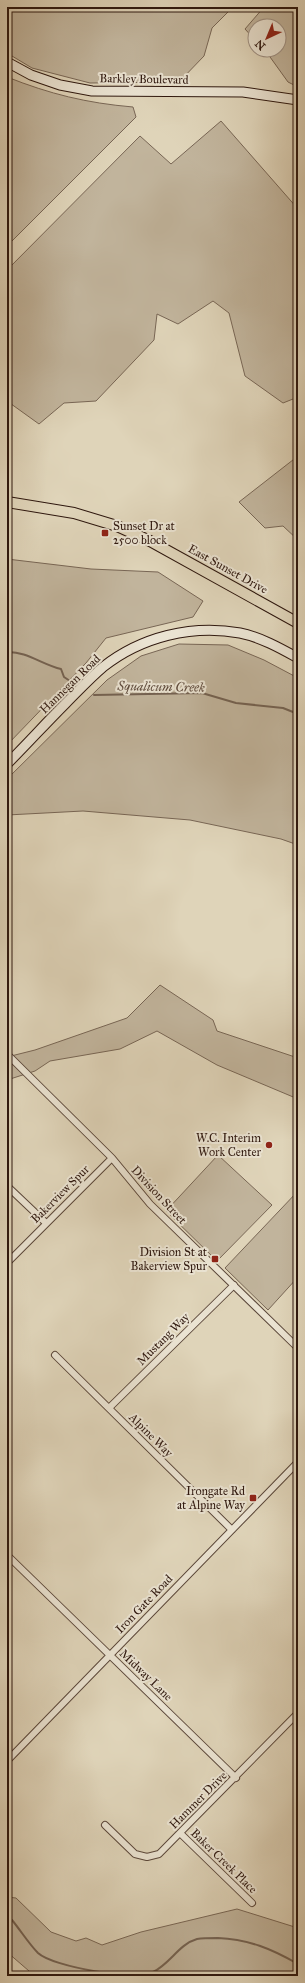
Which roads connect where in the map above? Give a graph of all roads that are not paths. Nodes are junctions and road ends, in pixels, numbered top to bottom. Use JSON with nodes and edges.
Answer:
{"nodes":[{"id":1,"x":7,"y":62,"type":"edge"},
{"id":2,"x":285,"y":99,"type":"junction"},
{"id":3,"x":298,"y":100,"type":"edge"},
{"id":4,"x":298,"y":106,"type":"edge"},
{"id":5,"x":7,"y":502,"type":"edge"},
{"id":6,"x":298,"y":623,"type":"edge"},
{"id":7,"x":298,"y":658,"type":"edge"},
{"id":8,"x":7,"y":764,"type":"edge"},
{"id":9,"x":7,"y":1054,"type":"edge"},
{"id":10,"x":112,"y":1158,"type":"junction"},
{"id":11,"x":7,"y":1186,"type":"edge"},
{"id":12,"x":46,"y":1223,"type":"junction"},
{"id":13,"x":7,"y":1263,"type":"edge"},
{"id":14,"x":234,"y":1285,"type":"junction"},
{"id":15,"x":298,"y":1348,"type":"edge"},
{"id":16,"x":55,"y":1355,"type":"dead end"},
{"id":17,"x":109,"y":1408,"type":"junction"},
{"id":18,"x":298,"y":1462,"type":"edge"},
{"id":19,"x":232,"y":1530,"type":"junction"},
{"id":20,"x":7,"y":1554,"type":"edge"},
{"id":21,"x":109,"y":1656,"type":"junction"},
{"id":22,"x":298,"y":1713,"type":"edge"},
{"id":23,"x":7,"y":1761,"type":"edge"},
{"id":24,"x":236,"y":1778,"type":"junction"},
{"id":25,"x":104,"y":1825,"type":"dead end"},
{"id":26,"x":181,"y":1834,"type":"junction"},
{"id":27,"x":252,"y":1903,"type":"dead end"}],
"edges":[{"from":1,"to":2,"type":"main road","name":"Barkley Boulevard"},
{"from":2,"to":3,"type":"main road","name":"Barkley Boulevard"},
{"from":2,"to":4,"type":"main road","name":"Barkley Boulevard"},
{"from":5,"to":6,"type":"main road","name":"East Sunset Drive"},
{"from":7,"to":8,"type":"main road","name":"Hannegan Road"},
{"from":9,"to":10,"type":"street","name":"Division Street"},
{"from":10,"to":12,"type":"street","name":"Bakerview Spur"},
{"from":10,"to":14,"type":"street","name":"Division Street"},
{"from":11,"to":12,"type":"street"},
{"from":12,"to":13,"type":"street","name":"Bakerview Spur"},
{"from":14,"to":15,"type":"street","name":"Division Street"},
{"from":14,"to":17,"type":"street","name":"Mustang Way"},
{"from":16,"to":17,"type":"street","name":"Alpine Way"},
{"from":17,"to":19,"type":"street","name":"Alpine Way"},
{"from":18,"to":19,"type":"street","name":"Iron Gate Road"},
{"from":19,"to":21,"type":"street","name":"Iron Gate Road"},
{"from":20,"to":21,"type":"street","name":"Midway Lane"},
{"from":21,"to":23,"type":"street","name":"Iron Gate Road"},
{"from":21,"to":24,"type":"street","name":"Midway Lane"},
{"from":22,"to":24,"type":"street","name":"Hammer Drive"},
{"from":24,"to":26,"type":"street","name":"Hammer Drive"},
{"from":25,"to":26,"type":"street","name":"Hammer Drive"},
{"from":26,"to":27,"type":"street","name":"Baker Creek Place"}]}
